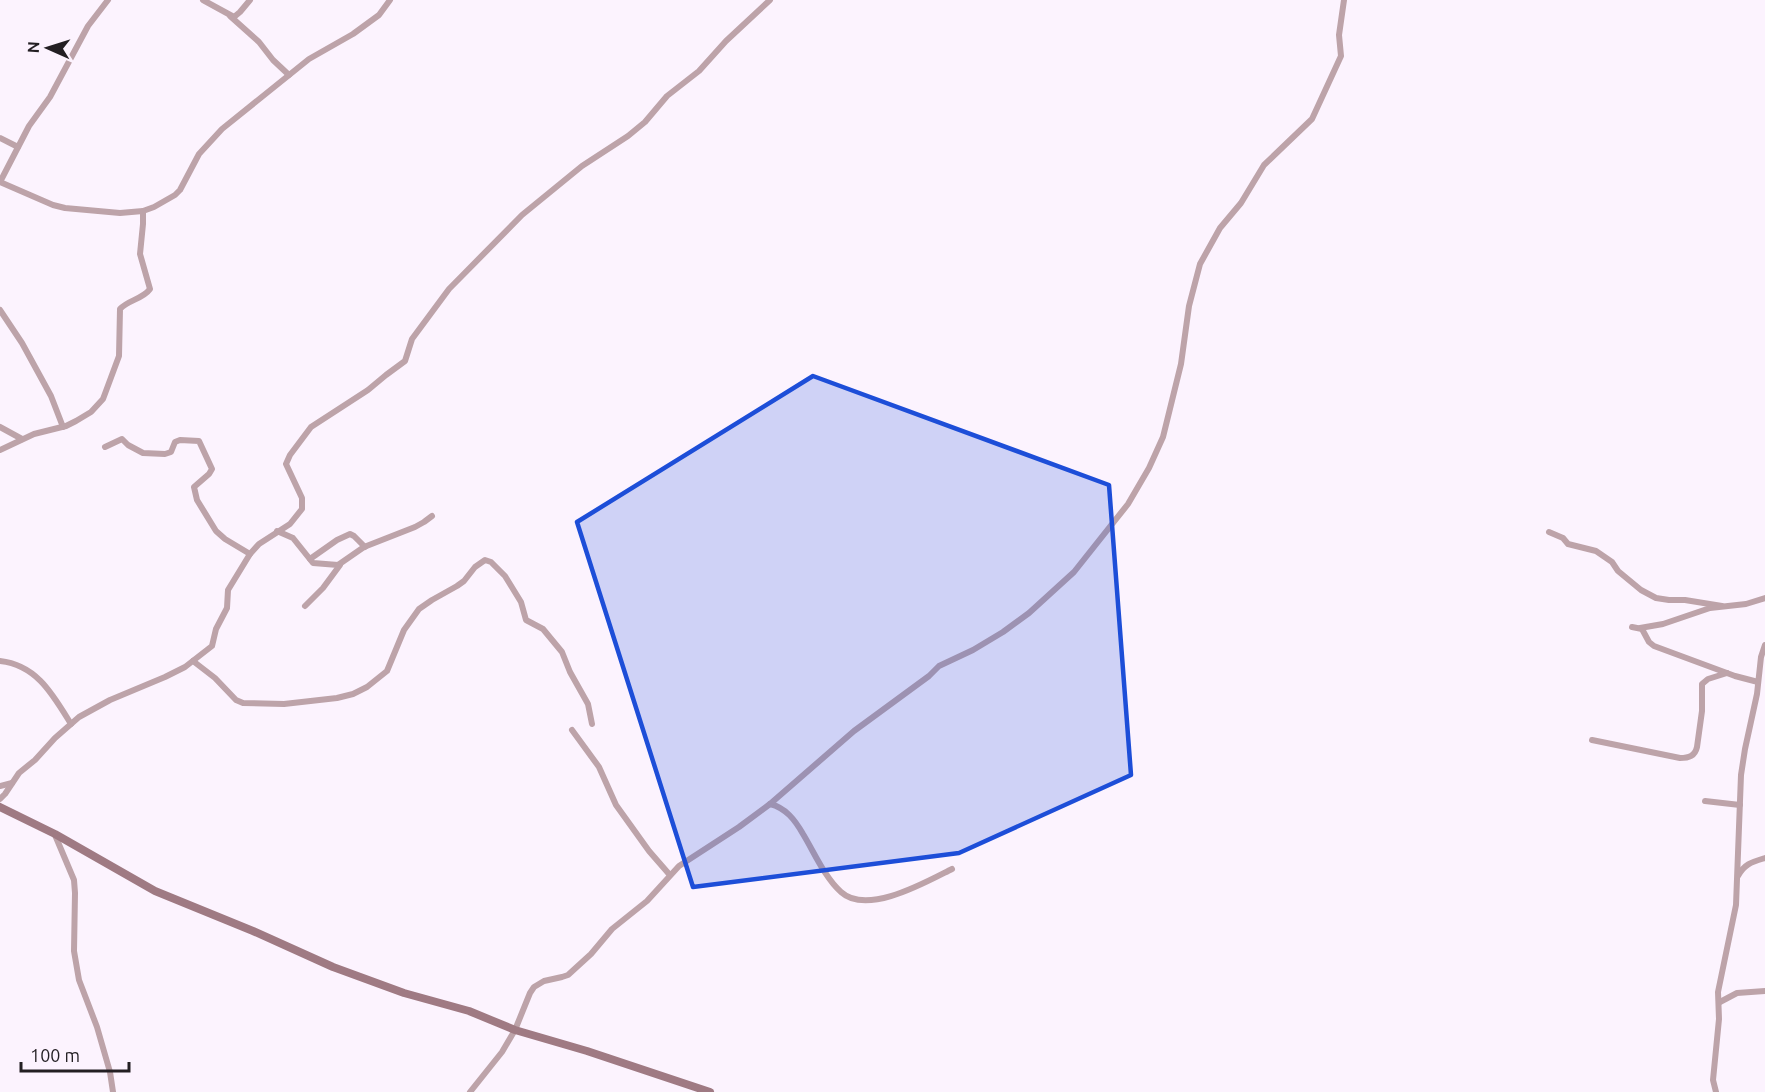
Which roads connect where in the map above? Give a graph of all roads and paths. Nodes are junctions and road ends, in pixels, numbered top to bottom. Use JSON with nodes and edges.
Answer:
{"nodes":[{"id":1,"x":108,"y":0,"type":"edge"},
{"id":2,"x":203,"y":0,"type":"edge"},
{"id":3,"x":250,"y":0,"type":"edge"},
{"id":4,"x":390,"y":0,"type":"edge"},
{"id":5,"x":770,"y":0,"type":"edge"},
{"id":6,"x":1344,"y":0,"type":"edge"},
{"id":7,"x":230,"y":16,"type":"junction"},
{"id":8,"x":289,"y":75,"type":"junction"},
{"id":9,"x":0,"y":138,"type":"edge"},
{"id":10,"x":18,"y":147,"type":"junction"},
{"id":11,"x":143,"y":211,"type":"junction"},
{"id":12,"x":0,"y":310,"type":"edge"},
{"id":13,"x":0,"y":427,"type":"edge"},
{"id":14,"x":63,"y":427,"type":"junction"},
{"id":15,"x":22,"y":439,"type":"junction"},
{"id":16,"x":105,"y":447,"type":"dead end"},
{"id":17,"x":0,"y":450,"type":"edge"},
{"id":18,"x":432,"y":516,"type":"dead end"},
{"id":19,"x":277,"y":531,"type":"junction"},
{"id":20,"x":1549,"y":532,"type":"dead end"},
{"id":21,"x":365,"y":547,"type":"junction"},
{"id":22,"x":249,"y":554,"type":"junction"},
{"id":23,"x":310,"y":559,"type":"junction"},
{"id":24,"x":340,"y":565,"type":"junction"},
{"id":25,"x":1765,"y":596,"type":"edge"},
{"id":26,"x":305,"y":606,"type":"dead end"},
{"id":27,"x":1722,"y":606,"type":"junction"},
{"id":28,"x":1765,"y":607,"type":"edge"},
{"id":29,"x":1632,"y":627,"type":"dead end"},
{"id":30,"x":1641,"y":628,"type":"junction"},
{"id":31,"x":1765,"y":645,"type":"edge"},
{"id":32,"x":0,"y":661,"type":"edge"},
{"id":33,"x":193,"y":661,"type":"junction"},
{"id":34,"x":1727,"y":673,"type":"junction"},
{"id":35,"x":1758,"y":682,"type":"junction"},
{"id":36,"x":71,"y":724,"type":"junction"},
{"id":37,"x":592,"y":724,"type":"dead end"},
{"id":38,"x":572,"y":730,"type":"dead end"},
{"id":39,"x":1592,"y":740,"type":"dead end"},
{"id":40,"x":12,"y":783,"type":"junction"},
{"id":41,"x":0,"y":786,"type":"edge"},
{"id":42,"x":0,"y":799,"type":"edge"},
{"id":43,"x":1705,"y":801,"type":"dead end"},
{"id":44,"x":770,"y":804,"type":"junction"},
{"id":45,"x":1740,"y":806,"type":"junction"},
{"id":46,"x":0,"y":807,"type":"edge"},
{"id":47,"x":55,"y":834,"type":"junction"},
{"id":48,"x":1765,"y":858,"type":"edge"},
{"id":49,"x":952,"y":869,"type":"dead end"},
{"id":50,"x":669,"y":874,"type":"junction"},
{"id":51,"x":1736,"y":879,"type":"junction"},
{"id":52,"x":1765,"y":991,"type":"edge"},
{"id":53,"x":1720,"y":1002,"type":"junction"},
{"id":54,"x":515,"y":1030,"type":"junction"},
{"id":55,"x":113,"y":1092,"type":"edge"},
{"id":56,"x":470,"y":1092,"type":"edge"},
{"id":57,"x":710,"y":1092,"type":"edge"},
{"id":58,"x":1716,"y":1092,"type":"edge"}],
"edges":[{"from":1,"to":10,"type":"street"},
{"from":2,"to":7,"type":"street"},
{"from":3,"to":7,"type":"street"},
{"from":4,"to":8,"type":"street"},
{"from":5,"to":19,"type":"street"},
{"from":6,"to":44,"type":"street"},
{"from":7,"to":8,"type":"street"},
{"from":8,"to":11,"type":"street"},
{"from":9,"to":10,"type":"street"},
{"from":10,"to":11,"type":"street"},
{"from":11,"to":14,"type":"street"},
{"from":12,"to":14,"type":"street"},
{"from":13,"to":15,"type":"street"},
{"from":14,"to":15,"type":"street"},
{"from":15,"to":17,"type":"street"},
{"from":16,"to":22,"type":"street"},
{"from":18,"to":21,"type":"street"},
{"from":19,"to":22,"type":"street"},
{"from":19,"to":23,"type":"street"},
{"from":20,"to":27,"type":"street"},
{"from":21,"to":23,"type":"street"},
{"from":21,"to":24,"type":"street"},
{"from":22,"to":33,"type":"street"},
{"from":23,"to":24,"type":"street"},
{"from":24,"to":26,"type":"street"},
{"from":25,"to":27,"type":"street"},
{"from":25,"to":28,"type":"street"},
{"from":27,"to":30,"type":"street"},
{"from":29,"to":30,"type":"street"},
{"from":30,"to":34,"type":"street"},
{"from":31,"to":35,"type":"street"},
{"from":32,"to":36,"type":"street"},
{"from":33,"to":36,"type":"street"},
{"from":33,"to":37,"type":"street"},
{"from":34,"to":35,"type":"street"},
{"from":34,"to":39,"type":"street"},
{"from":35,"to":45,"type":"street"},
{"from":36,"to":40,"type":"street"},
{"from":38,"to":50,"type":"street"},
{"from":40,"to":41,"type":"street"},
{"from":40,"to":42,"type":"street"},
{"from":43,"to":45,"type":"street"},
{"from":44,"to":49,"type":"street"},
{"from":44,"to":50,"type":"street"},
{"from":45,"to":51,"type":"street"},
{"from":46,"to":47,"type":"main road"},
{"from":47,"to":54,"type":"main road"},
{"from":47,"to":55,"type":"street"},
{"from":48,"to":51,"type":"street"},
{"from":50,"to":54,"type":"street"},
{"from":51,"to":53,"type":"street"},
{"from":52,"to":53,"type":"street"},
{"from":53,"to":58,"type":"street"},
{"from":54,"to":56,"type":"street"},
{"from":54,"to":57,"type":"main road"}]}
